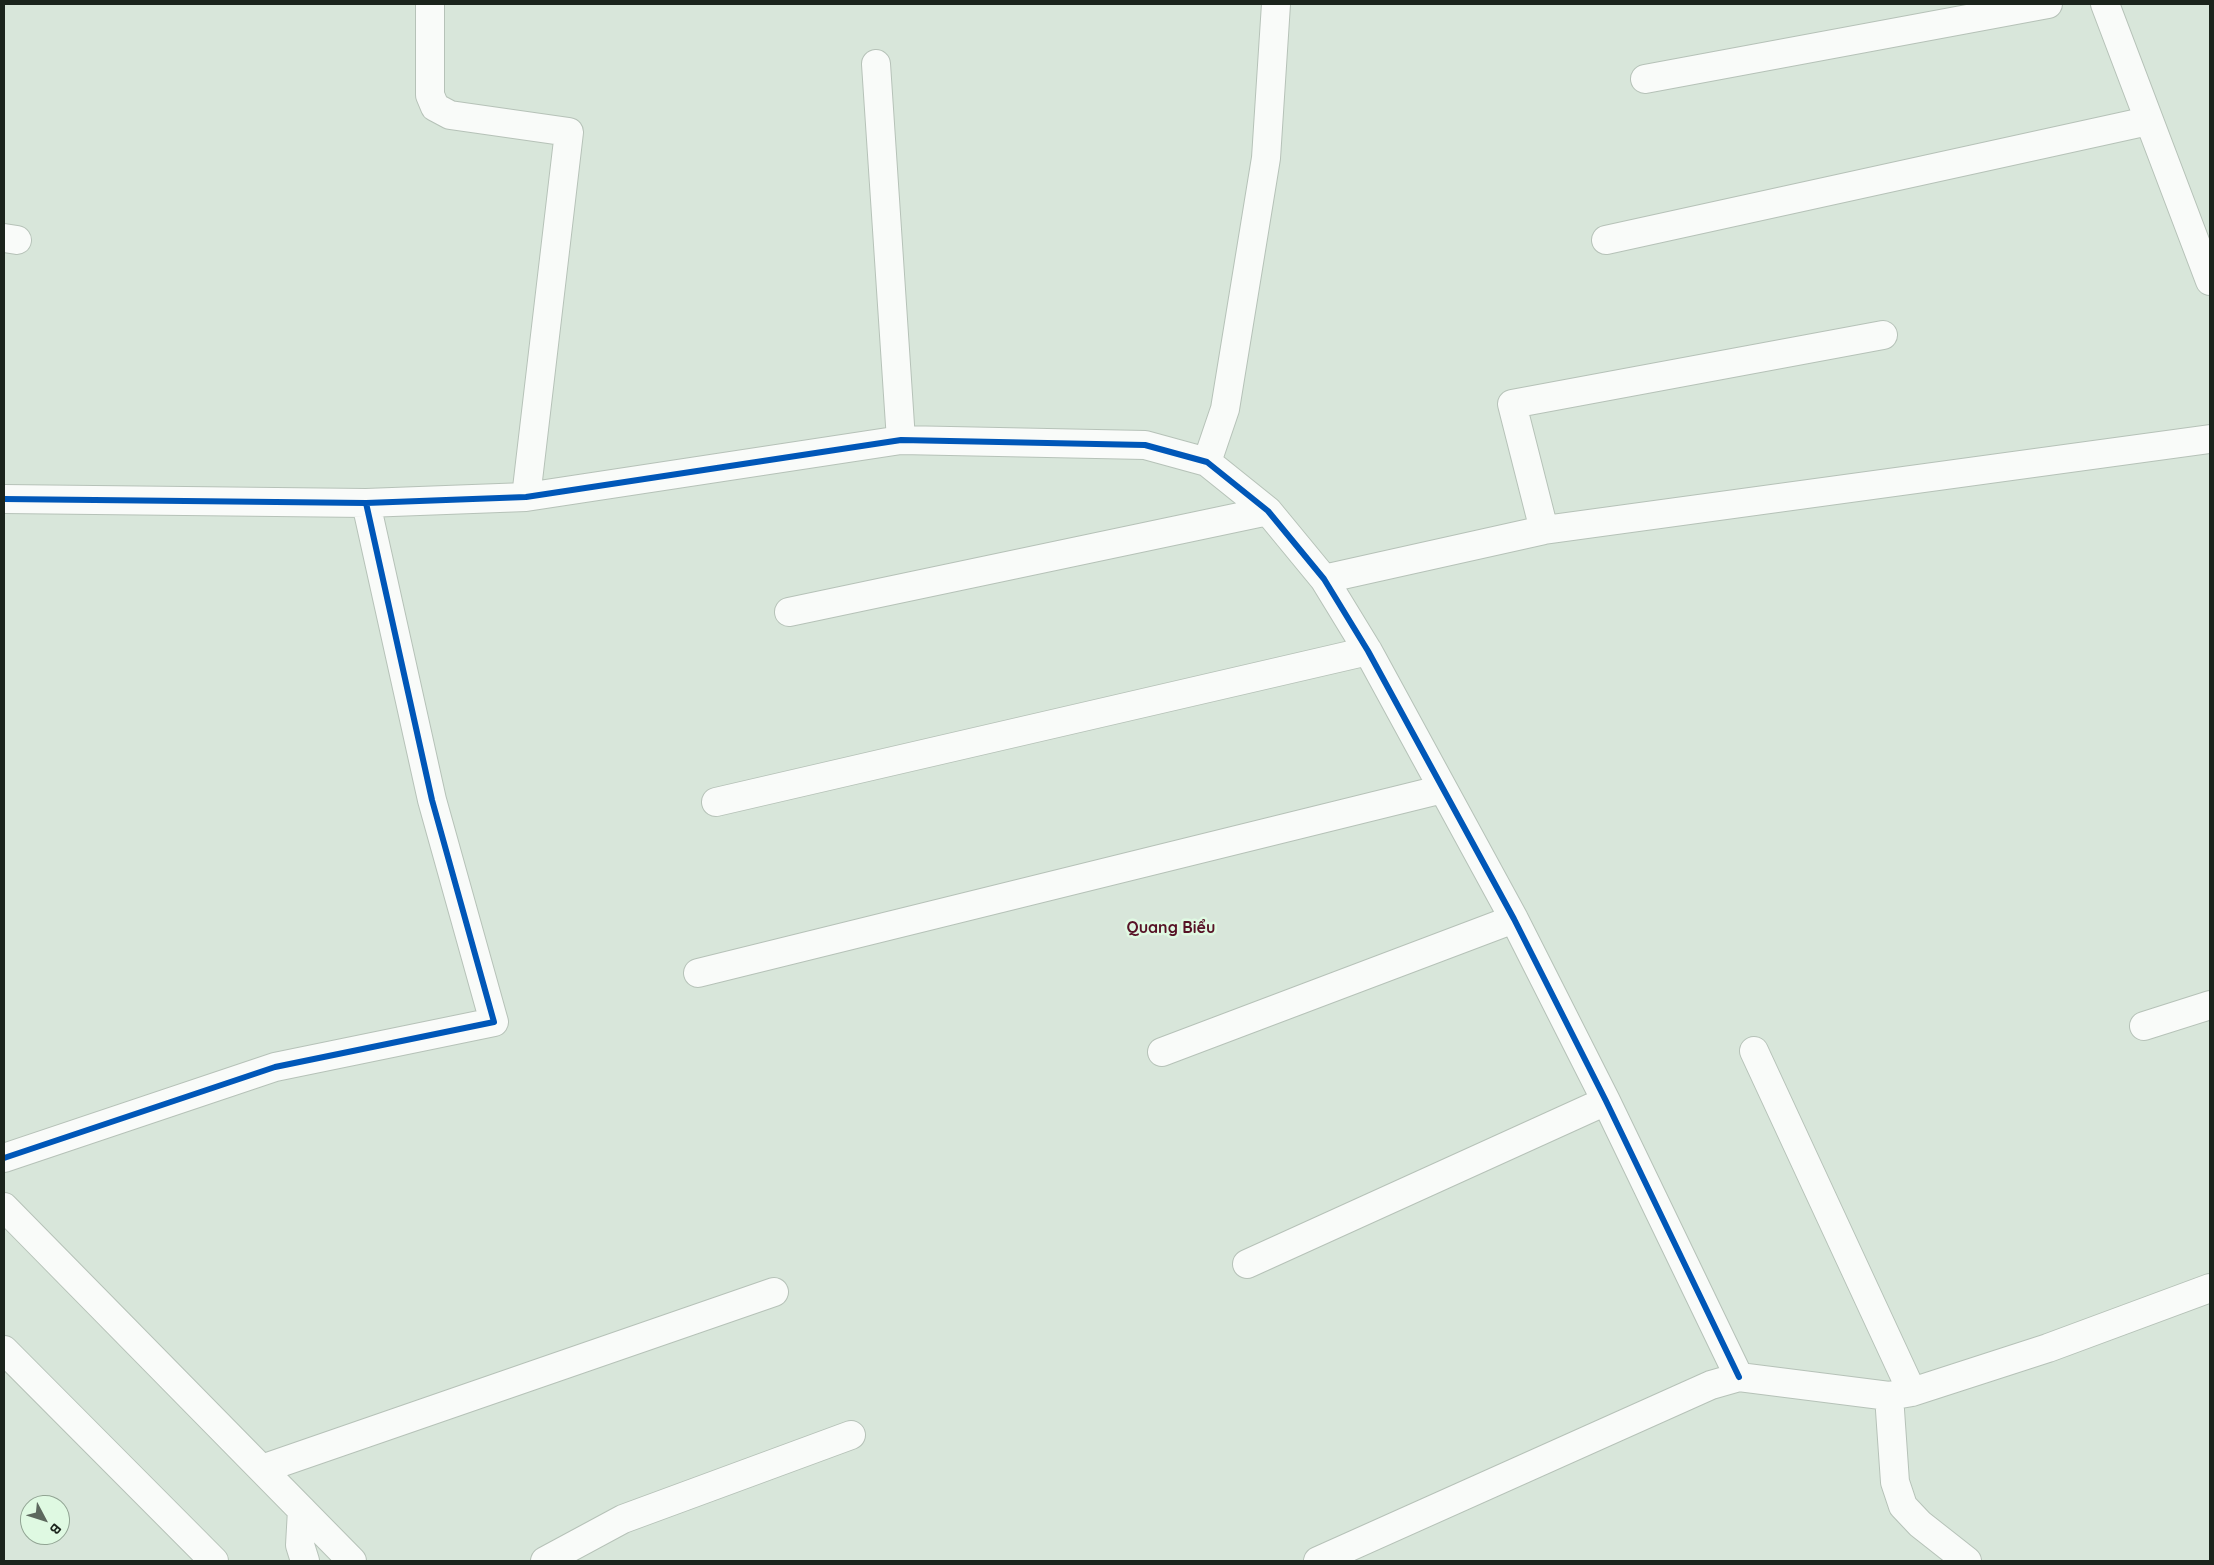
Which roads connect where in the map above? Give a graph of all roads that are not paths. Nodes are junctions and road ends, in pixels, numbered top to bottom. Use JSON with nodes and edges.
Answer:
{"nodes":[{"id":1,"x":430,"y":4,"type":"edge"},
{"id":2,"x":1276,"y":4,"type":"edge"},
{"id":3,"x":2048,"y":4,"type":"edge"},
{"id":4,"x":2104,"y":4,"type":"edge"},
{"id":5,"x":876,"y":64,"type":"dead end"},
{"id":6,"x":1645,"y":79,"type":"dead end"},
{"id":7,"x":2148,"y":121,"type":"junction"},
{"id":8,"x":1606,"y":240,"type":"dead end"},
{"id":9,"x":2210,"y":282,"type":"edge"},
{"id":10,"x":1883,"y":335,"type":"dead end"},
{"id":11,"x":2210,"y":439,"type":"edge"},
{"id":12,"x":900,"y":440,"type":"junction"},
{"id":13,"x":1207,"y":462,"type":"junction"},
{"id":14,"x":526,"y":497,"type":"junction"},
{"id":15,"x":4,"y":500,"type":"edge"},
{"id":16,"x":366,"y":503,"type":"junction"},
{"id":17,"x":1268,"y":511,"type":"junction"},
{"id":18,"x":1544,"y":530,"type":"junction"},
{"id":19,"x":1324,"y":579,"type":"junction"},
{"id":20,"x":789,"y":612,"type":"dead end"},
{"id":21,"x":1368,"y":651,"type":"junction"},
{"id":22,"x":1443,"y":790,"type":"junction"},
{"id":23,"x":716,"y":802,"type":"dead end"},
{"id":24,"x":1514,"y":919,"type":"junction"},
{"id":25,"x":698,"y":973,"type":"dead end"},
{"id":26,"x":2210,"y":1005,"type":"edge"},
{"id":27,"x":2144,"y":1026,"type":"dead end"},
{"id":28,"x":1754,"y":1051,"type":"dead end"},
{"id":29,"x":1162,"y":1052,"type":"dead end"},
{"id":30,"x":1606,"y":1101,"type":"junction"},
{"id":31,"x":4,"y":1158,"type":"edge"},
{"id":32,"x":4,"y":1207,"type":"edge"},
{"id":33,"x":1247,"y":1264,"type":"dead end"},
{"id":34,"x":2210,"y":1288,"type":"edge"},
{"id":35,"x":774,"y":1292,"type":"dead end"},
{"id":36,"x":4,"y":1350,"type":"edge"},
{"id":37,"x":1739,"y":1378,"type":"junction"},
{"id":38,"x":1901,"y":1394,"type":"junction"},
{"id":39,"x":851,"y":1435,"type":"dead end"},
{"id":40,"x":262,"y":1469,"type":"junction"},
{"id":41,"x":302,"y":1510,"type":"junction"},
{"id":42,"x":214,"y":1561,"type":"edge"},
{"id":43,"x":305,"y":1561,"type":"edge"},
{"id":44,"x":352,"y":1561,"type":"edge"},
{"id":45,"x":546,"y":1561,"type":"edge"},
{"id":46,"x":1318,"y":1561,"type":"edge"},
{"id":47,"x":1967,"y":1561,"type":"edge"}],
"edges":[{"from":1,"to":14,"type":"street"},
{"from":2,"to":13,"type":"street"},
{"from":3,"to":6,"type":"street"},
{"from":4,"to":7,"type":"street"},
{"from":5,"to":12,"type":"street"},
{"from":7,"to":8,"type":"street"},
{"from":7,"to":9,"type":"street"},
{"from":10,"to":18,"type":"street"},
{"from":11,"to":18,"type":"street"},
{"from":12,"to":13,"type":"street"},
{"from":12,"to":14,"type":"street"},
{"from":13,"to":17,"type":"street"},
{"from":14,"to":16,"type":"street"},
{"from":15,"to":16,"type":"street"},
{"from":16,"to":31,"type":"street"},
{"from":17,"to":19,"type":"street"},
{"from":17,"to":20,"type":"street"},
{"from":18,"to":19,"type":"street"},
{"from":19,"to":21,"type":"street"},
{"from":21,"to":22,"type":"street"},
{"from":21,"to":23,"type":"street"},
{"from":22,"to":24,"type":"street"},
{"from":22,"to":25,"type":"street"},
{"from":24,"to":29,"type":"street"},
{"from":24,"to":30,"type":"street"},
{"from":26,"to":27,"type":"street"},
{"from":28,"to":38,"type":"street"},
{"from":30,"to":33,"type":"street"},
{"from":30,"to":37,"type":"street"},
{"from":32,"to":40,"type":"street"},
{"from":34,"to":38,"type":"street"},
{"from":35,"to":40,"type":"street"},
{"from":36,"to":42,"type":"street"},
{"from":37,"to":38,"type":"street"},
{"from":37,"to":46,"type":"street"},
{"from":38,"to":47,"type":"street"},
{"from":39,"to":45,"type":"street"},
{"from":40,"to":41,"type":"street"},
{"from":41,"to":43,"type":"street"},
{"from":41,"to":44,"type":"street"}]}
